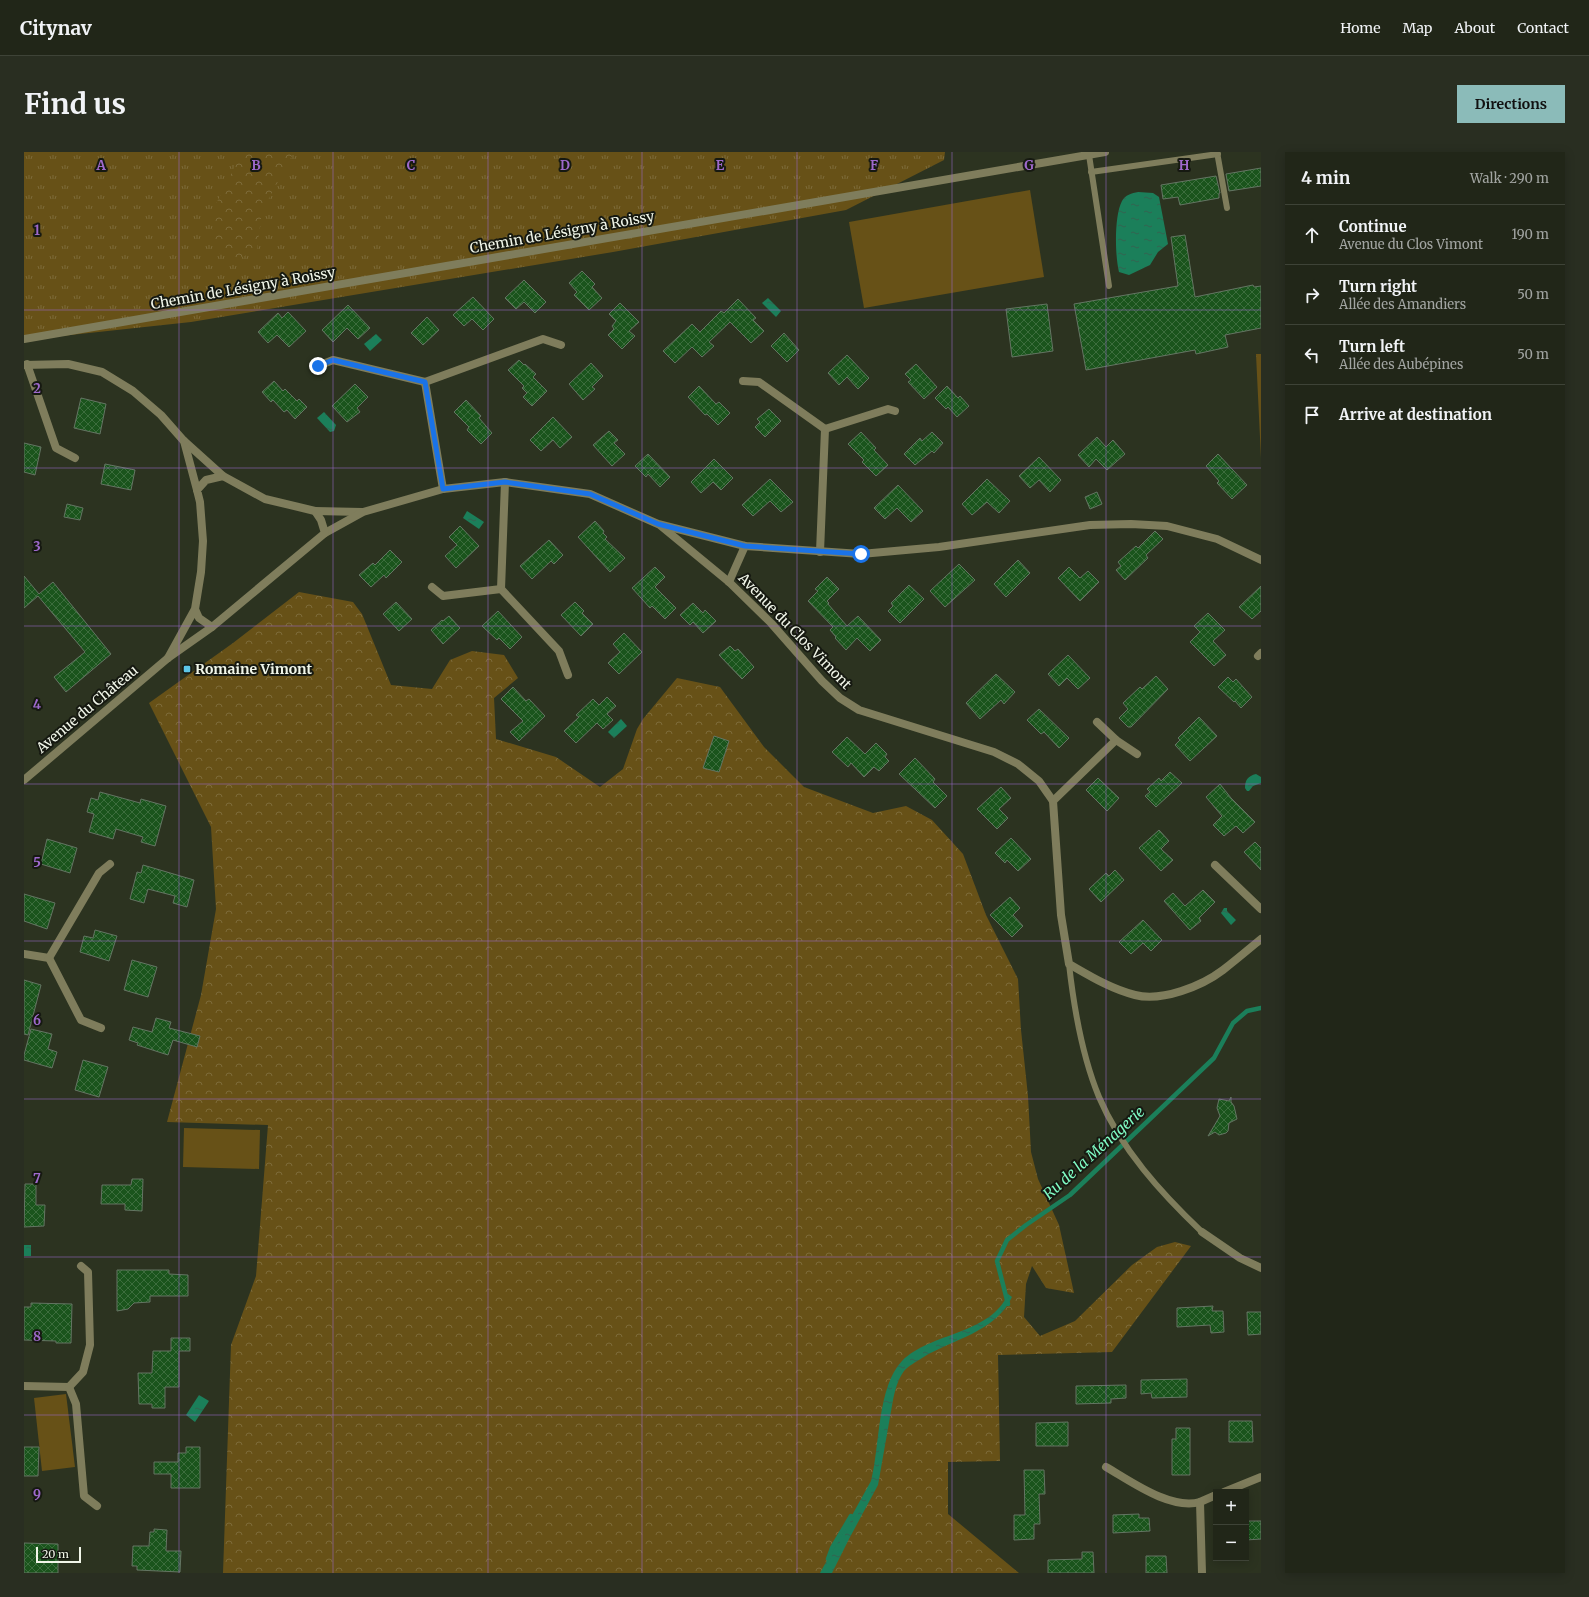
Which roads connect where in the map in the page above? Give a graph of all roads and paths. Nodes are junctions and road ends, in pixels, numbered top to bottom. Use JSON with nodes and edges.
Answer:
{"nodes":[{"id":1,"x":1105,"y":152,"type":"edge"},
{"id":2,"x":1217,"y":153,"type":"edge"},
{"id":3,"x":1089,"y":155,"type":"junction"},
{"id":4,"x":1092,"y":172,"type":"junction"},
{"id":5,"x":1227,"y":208,"type":"dead end"},
{"id":6,"x":1109,"y":286,"type":"dead end"},
{"id":7,"x":24,"y":339,"type":"edge"},
{"id":8,"x":561,"y":345,"type":"dead end"},
{"id":9,"x":25,"y":364,"type":"edge"},
{"id":10,"x":318,"y":366,"type":"dead end"},
{"id":11,"x":744,"y":381,"type":"dead end"},
{"id":12,"x":425,"y":382,"type":"junction"},
{"id":13,"x":895,"y":411,"type":"dead end"},
{"id":14,"x":825,"y":428,"type":"junction"},
{"id":15,"x":183,"y":440,"type":"junction"},
{"id":16,"x":75,"y":458,"type":"dead end"},
{"id":17,"x":223,"y":476,"type":"junction"},
{"id":18,"x":505,"y":482,"type":"junction"},
{"id":19,"x":443,"y":489,"type":"junction"},
{"id":20,"x":197,"y":490,"type":"junction"},
{"id":21,"x":315,"y":511,"type":"junction"},
{"id":22,"x":363,"y":512,"type":"junction"},
{"id":23,"x":658,"y":524,"type":"junction"},
{"id":24,"x":325,"y":533,"type":"junction"},
{"id":25,"x":745,"y":546,"type":"junction"},
{"id":26,"x":820,"y":552,"type":"junction"},
{"id":27,"x":1261,"y":560,"type":"edge"},
{"id":28,"x":729,"y":582,"type":"junction"},
{"id":29,"x":432,"y":587,"type":"dead end"},
{"id":30,"x":501,"y":589,"type":"junction"},
{"id":31,"x":195,"y":609,"type":"junction"},
{"id":32,"x":212,"y":627,"type":"junction"},
{"id":33,"x":168,"y":658,"type":"junction"},
{"id":34,"x":568,"y":675,"type":"dead end"},
{"id":35,"x":1097,"y":722,"type":"dead end"},
{"id":36,"x":1116,"y":740,"type":"junction"},
{"id":37,"x":1137,"y":754,"type":"dead end"},
{"id":38,"x":24,"y":780,"type":"edge"},
{"id":39,"x":1053,"y":801,"type":"junction"},
{"id":40,"x":110,"y":864,"type":"dead end"},
{"id":41,"x":1215,"y":865,"type":"dead end"},
{"id":42,"x":1261,"y":909,"type":"edge"},
{"id":43,"x":1261,"y":939,"type":"edge"},
{"id":44,"x":24,"y":954,"type":"edge"},
{"id":45,"x":49,"y":958,"type":"junction"},
{"id":46,"x":1068,"y":964,"type":"junction"},
{"id":47,"x":101,"y":1028,"type":"dead end"},
{"id":48,"x":1202,"y":1232,"type":"joint"},
{"id":49,"x":81,"y":1266,"type":"dead end"},
{"id":50,"x":1261,"y":1268,"type":"edge"},
{"id":51,"x":24,"y":1386,"type":"edge"},
{"id":52,"x":69,"y":1388,"type":"junction"},
{"id":53,"x":1106,"y":1467,"type":"dead end"},
{"id":54,"x":1261,"y":1477,"type":"edge"},
{"id":55,"x":1231,"y":1489,"type":"edge"},
{"id":56,"x":1213,"y":1496,"type":"edge"},
{"id":57,"x":1200,"y":1502,"type":"junction"},
{"id":58,"x":97,"y":1506,"type":"dead end"},
{"id":59,"x":1202,"y":1573,"type":"edge"}],
"edges":[{"from":1,"to":3,"type":"street","name":"Chemin de Lésigny à Roissy"},
{"from":2,"to":4,"type":"lane"},
{"from":2,"to":5,"type":"lane"},
{"from":3,"to":4,"type":"lane"},
{"from":3,"to":7,"type":"street","name":"Chemin de Lésigny à Roissy"},
{"from":4,"to":6,"type":"lane"},
{"from":8,"to":12,"type":"street"},
{"from":9,"to":15,"type":"street","name":"Avenue du Clos Vimont"},
{"from":9,"to":16,"type":"street"},
{"from":10,"to":12,"type":"street"},
{"from":11,"to":14,"type":"street"},
{"from":12,"to":19,"type":"street"},
{"from":13,"to":14,"type":"street"},
{"from":14,"to":26,"type":"street"},
{"from":15,"to":17,"type":"street","name":"Avenue du Clos Vimont"},
{"from":15,"to":20,"type":"street","name":"Avenue du Château"},
{"from":17,"to":20,"type":"street"},
{"from":17,"to":21,"type":"street","name":"Avenue du Clos Vimont"},
{"from":18,"to":19,"type":"street","name":"Avenue du Clos Vimont"},
{"from":18,"to":23,"type":"street","name":"Avenue du Clos Vimont"},
{"from":18,"to":30,"type":"street"},
{"from":19,"to":22,"type":"street","name":"Avenue du Clos Vimont"},
{"from":20,"to":31,"type":"street","name":"Avenue du Château"},
{"from":21,"to":22,"type":"street","name":"Avenue du Clos Vimont"},
{"from":21,"to":24,"type":"street"},
{"from":22,"to":24,"type":"street","name":"Avenue du Clos Vimont"},
{"from":23,"to":25,"type":"street","name":"Avenue du Clos Vimont"},
{"from":23,"to":28,"type":"street","name":"Avenue du Clos Vimont"},
{"from":24,"to":32,"type":"street","name":"Avenue du Clos Vimont"},
{"from":25,"to":26,"type":"street","name":"Avenue du Clos Vimont"},
{"from":25,"to":28,"type":"street"},
{"from":26,"to":27,"type":"street","name":"Avenue du Clos Vimont"},
{"from":28,"to":39,"type":"street","name":"Avenue du Clos Vimont"},
{"from":29,"to":30,"type":"street"},
{"from":30,"to":34,"type":"street"},
{"from":31,"to":32,"type":"street"},
{"from":31,"to":33,"type":"street","name":"Avenue du Château"},
{"from":32,"to":33,"type":"street","name":"Avenue du Château"},
{"from":33,"to":38,"type":"street","name":"Avenue du Château"},
{"from":35,"to":36,"type":"street"},
{"from":36,"to":37,"type":"street"},
{"from":36,"to":39,"type":"street"},
{"from":39,"to":46,"type":"street"},
{"from":40,"to":45,"type":"street"},
{"from":41,"to":42,"type":"street"},
{"from":43,"to":46,"type":"street"},
{"from":44,"to":45,"type":"street"},
{"from":45,"to":47,"type":"street"},
{"from":46,"to":48,"type":"lane"},
{"from":48,"to":50,"type":"street"},
{"from":49,"to":52,"type":"street"},
{"from":51,"to":52,"type":"street"},
{"from":52,"to":58,"type":"street"},
{"from":53,"to":57,"type":"street"},
{"from":54,"to":55,"type":"street"},
{"from":56,"to":57,"type":"street"},
{"from":57,"to":59,"type":"street"}]}
